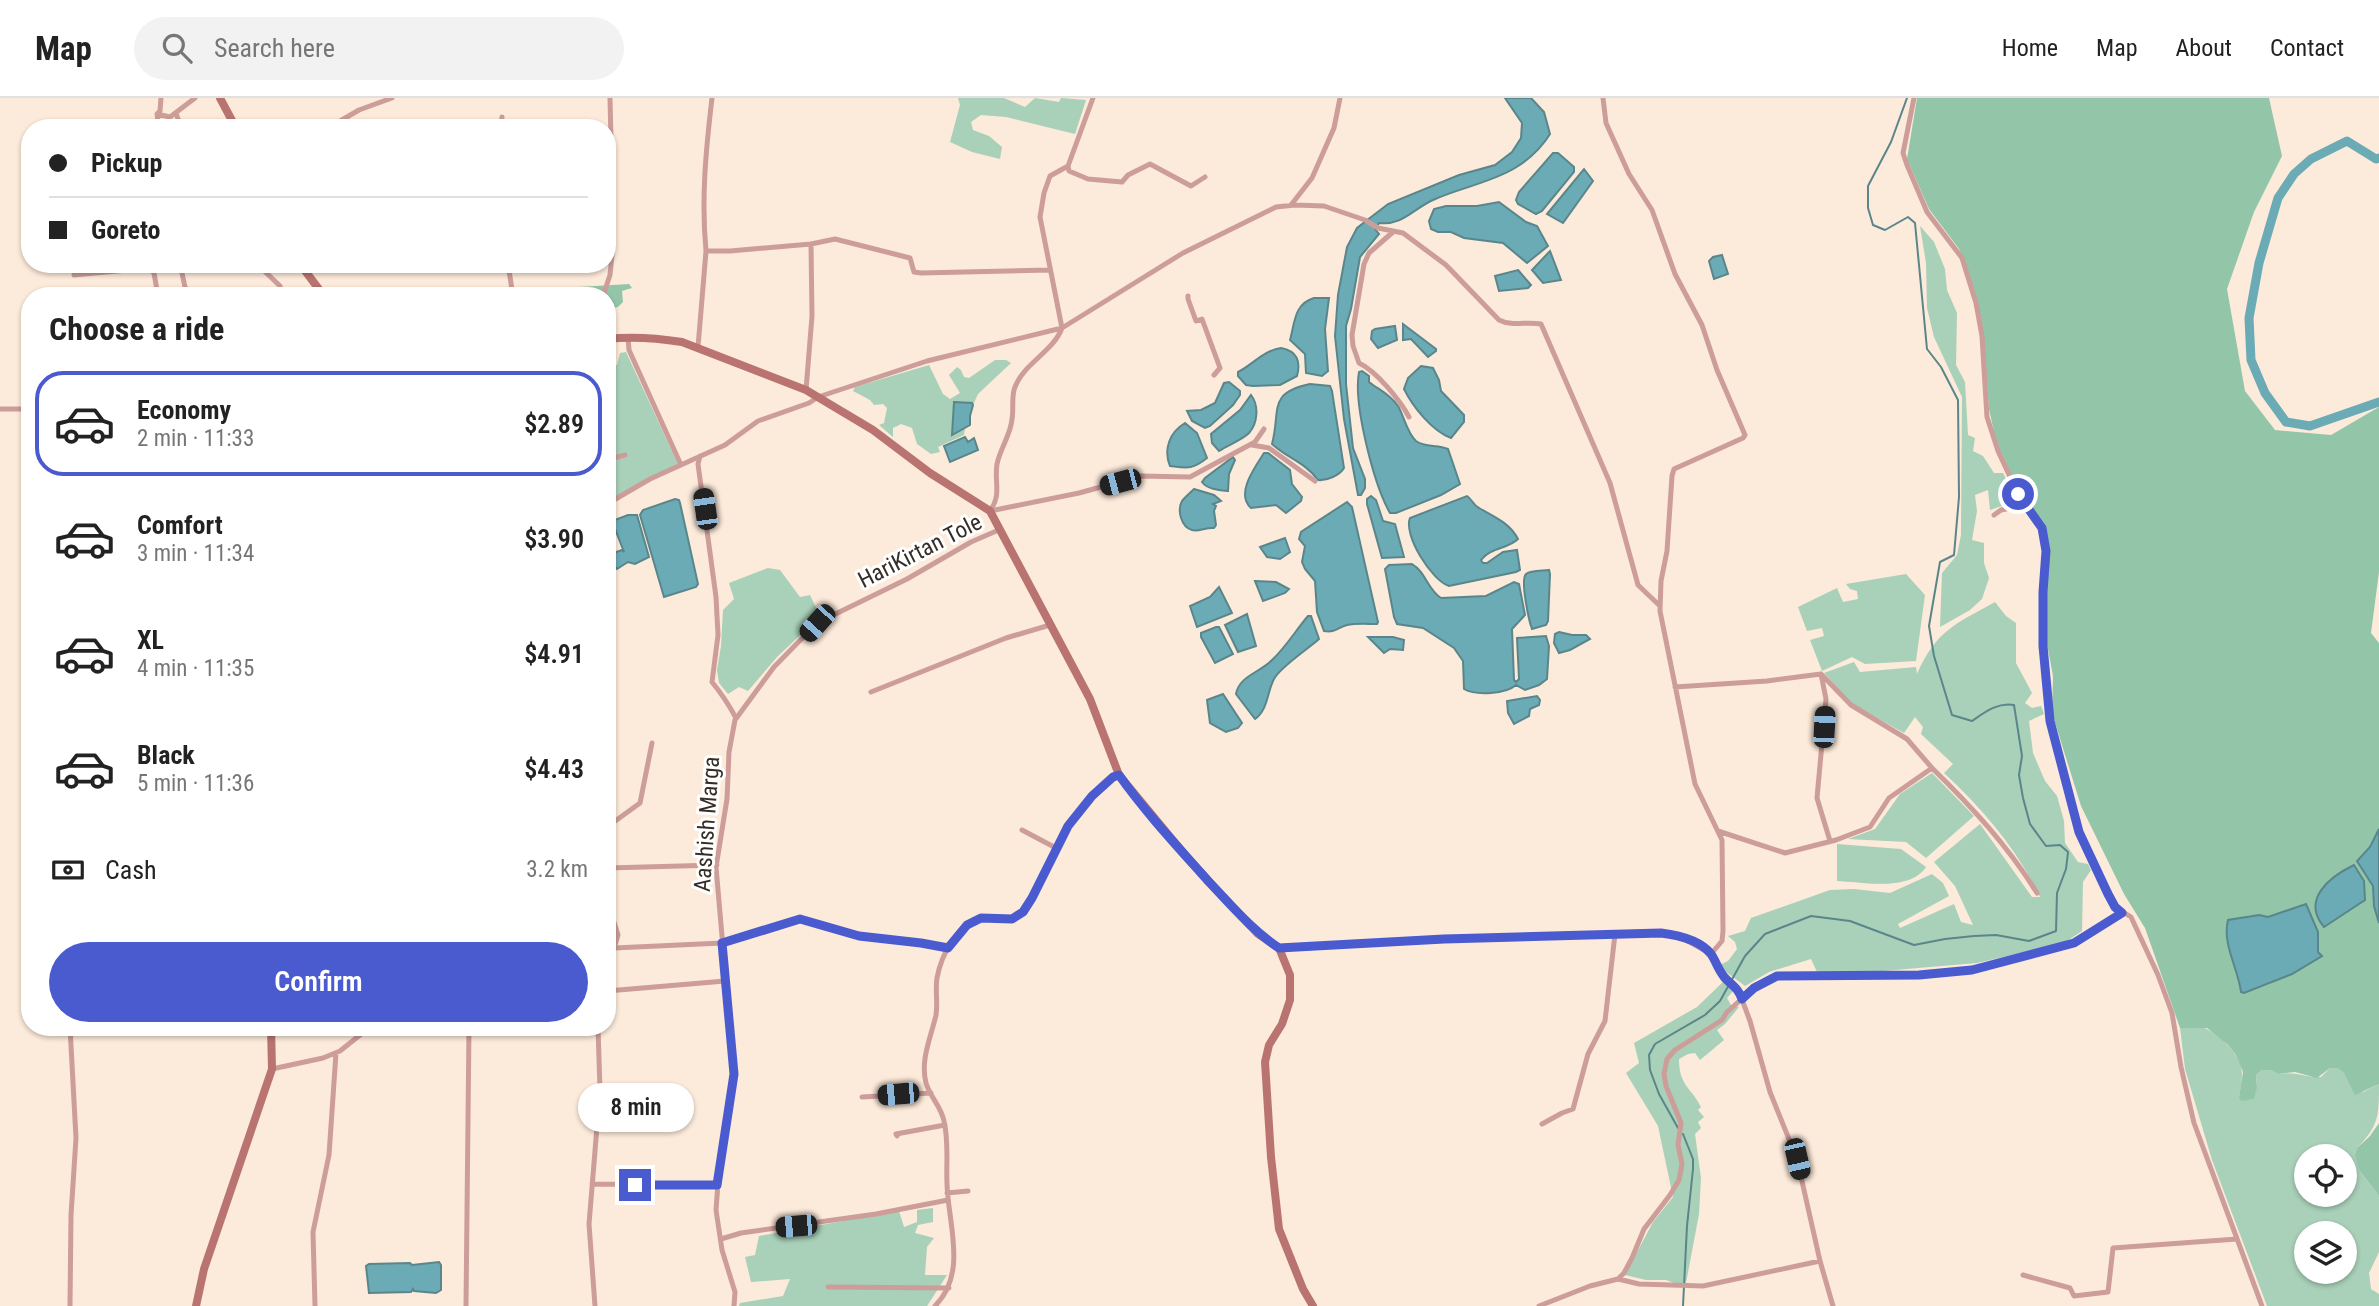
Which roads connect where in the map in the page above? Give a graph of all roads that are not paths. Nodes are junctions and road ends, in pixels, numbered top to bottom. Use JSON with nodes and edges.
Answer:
{"nodes":[{"id":1,"x":161,"y":98,"type":"edge"},
{"id":2,"x":195,"y":98,"type":"edge"},
{"id":3,"x":220,"y":98,"type":"edge"},
{"id":4,"x":392,"y":98,"type":"edge"},
{"id":5,"x":610,"y":98,"type":"edge"},
{"id":6,"x":712,"y":98,"type":"edge"},
{"id":7,"x":1093,"y":98,"type":"edge"},
{"id":8,"x":1340,"y":98,"type":"edge"},
{"id":9,"x":1603,"y":98,"type":"edge"},
{"id":10,"x":1914,"y":98,"type":"edge"},
{"id":11,"x":177,"y":113,"type":"junction"},
{"id":12,"x":158,"y":114,"type":"junction"},
{"id":13,"x":158,"y":119,"type":"edge"},
{"id":14,"x":179,"y":119,"type":"edge"},
{"id":15,"x":231,"y":119,"type":"edge"},
{"id":16,"x":344,"y":119,"type":"edge"},
{"id":17,"x":610,"y":119,"type":"edge"},
{"id":18,"x":1068,"y":166,"type":"junction"},
{"id":19,"x":1205,"y":177,"type":"dead end"},
{"id":20,"x":1291,"y":205,"type":"junction"},
{"id":21,"x":1392,"y":232,"type":"junction"},
{"id":22,"x":811,"y":244,"type":"junction"},
{"id":23,"x":706,"y":251,"type":"junction"},
{"id":24,"x":1049,"y":270,"type":"junction"},
{"id":25,"x":96,"y":273,"type":"edge"},
{"id":26,"x":266,"y":273,"type":"edge"},
{"id":27,"x":305,"y":273,"type":"edge"},
{"id":28,"x":75,"y":275,"type":"dead end"},
{"id":29,"x":280,"y":286,"type":"dead end"},
{"id":30,"x":316,"y":287,"type":"edge"},
{"id":31,"x":1188,"y":296,"type":"dead end"},
{"id":32,"x":1062,"y":328,"type":"junction"},
{"id":33,"x":628,"y":337,"type":"junction"},
{"id":34,"x":616,"y":338,"type":"edge"},
{"id":35,"x":698,"y":347,"type":"junction"},
{"id":36,"x":1214,"y":375,"type":"dead end"},
{"id":37,"x":806,"y":390,"type":"junction"},
{"id":38,"x":818,"y":397,"type":"junction"},
{"id":39,"x":0,"y":409,"type":"edge"},
{"id":40,"x":21,"y":409,"type":"edge"},
{"id":41,"x":1409,"y":417,"type":"dead end"},
{"id":42,"x":1264,"y":429,"type":"dead end"},
{"id":43,"x":1248,"y":444,"type":"junction"},
{"id":44,"x":625,"y":455,"type":"dead end"},
{"id":45,"x":701,"y":456,"type":"junction"},
{"id":46,"x":616,"y":458,"type":"edge"},
{"id":47,"x":681,"y":464,"type":"junction"},
{"id":48,"x":1315,"y":481,"type":"dead end"},
{"id":49,"x":616,"y":499,"type":"edge"},
{"id":50,"x":2026,"y":505,"type":"junction"},
{"id":51,"x":990,"y":510,"type":"junction"},
{"id":52,"x":1994,"y":515,"type":"dead end"},
{"id":53,"x":1000,"y":529,"type":"junction"},
{"id":54,"x":1660,"y":606,"type":"junction"},
{"id":55,"x":1050,"y":625,"type":"junction"},
{"id":56,"x":1821,"y":674,"type":"junction"},
{"id":57,"x":1675,"y":687,"type":"junction"},
{"id":58,"x":870,"y":692,"type":"dead end"},
{"id":59,"x":736,"y":718,"type":"junction"},
{"id":60,"x":652,"y":743,"type":"dead end"},
{"id":61,"x":1932,"y":768,"type":"junction"},
{"id":62,"x":1119,"y":775,"type":"junction"},
{"id":63,"x":616,"y":820,"type":"edge"},
{"id":64,"x":1022,"y":830,"type":"dead end"},
{"id":65,"x":1718,"y":831,"type":"junction"},
{"id":66,"x":1830,"y":841,"type":"junction"},
{"id":67,"x":1056,"y":848,"type":"junction"},
{"id":68,"x":717,"y":865,"type":"junction"},
{"id":69,"x":616,"y":868,"type":"edge"},
{"id":70,"x":2037,"y":893,"type":"dead end"},
{"id":71,"x":2122,"y":913,"type":"junction"},
{"id":72,"x":1615,"y":934,"type":"junction"},
{"id":73,"x":722,"y":943,"type":"junction"},
{"id":74,"x":948,"y":948,"type":"junction"},
{"id":75,"x":1279,"y":948,"type":"junction"},
{"id":76,"x":616,"y":949,"type":"edge"},
{"id":77,"x":1711,"y":954,"type":"junction"},
{"id":78,"x":725,"y":981,"type":"junction"},
{"id":79,"x":616,"y":990,"type":"edge"},
{"id":80,"x":1742,"y":999,"type":"junction"},
{"id":81,"x":70,"y":1036,"type":"edge"},
{"id":82,"x":271,"y":1036,"type":"edge"},
{"id":83,"x":358,"y":1036,"type":"edge"},
{"id":84,"x":469,"y":1036,"type":"edge"},
{"id":85,"x":598,"y":1036,"type":"edge"},
{"id":86,"x":336,"y":1053,"type":"junction"},
{"id":87,"x":272,"y":1069,"type":"junction"},
{"id":88,"x":931,"y":1093,"type":"junction"},
{"id":89,"x":863,"y":1097,"type":"dead end"},
{"id":90,"x":1542,"y":1124,"type":"dead end"},
{"id":91,"x":945,"y":1125,"type":"junction"},
{"id":92,"x":897,"y":1136,"type":"dead end"},
{"id":93,"x":592,"y":1184,"type":"junction"},
{"id":94,"x":717,"y":1185,"type":"junction"},
{"id":95,"x":968,"y":1191,"type":"dead end"},
{"id":96,"x":948,"y":1197,"type":"junction"},
{"id":97,"x":721,"y":1239,"type":"junction"},
{"id":98,"x":2237,"y":1239,"type":"junction"},
{"id":99,"x":1819,"y":1261,"type":"junction"},
{"id":100,"x":2023,"y":1275,"type":"dead end"},
{"id":101,"x":1618,"y":1279,"type":"junction"},
{"id":102,"x":828,"y":1287,"type":"dead end"},
{"id":103,"x":948,"y":1288,"type":"junction"},
{"id":104,"x":2074,"y":1296,"type":"junction"},
{"id":105,"x":70,"y":1306,"type":"edge"},
{"id":106,"x":196,"y":1306,"type":"edge"},
{"id":107,"x":315,"y":1306,"type":"edge"},
{"id":108,"x":466,"y":1306,"type":"edge"},
{"id":109,"x":595,"y":1306,"type":"edge"},
{"id":110,"x":734,"y":1306,"type":"edge"},
{"id":111,"x":935,"y":1306,"type":"edge"},
{"id":112,"x":1313,"y":1306,"type":"edge"},
{"id":113,"x":1539,"y":1306,"type":"edge"},
{"id":114,"x":1833,"y":1306,"type":"edge"},
{"id":115,"x":2074,"y":1306,"type":"edge"},
{"id":116,"x":2262,"y":1306,"type":"edge"}],
"edges":[{"from":1,"to":12,"type":"street"},
{"from":2,"to":11,"type":"street"},
{"from":3,"to":15,"type":"street"},
{"from":4,"to":16,"type":"street"},
{"from":5,"to":17,"type":"street"},
{"from":6,"to":23,"type":"street"},
{"from":7,"to":18,"type":"street"},
{"from":8,"to":20,"type":"street"},
{"from":9,"to":54,"type":"street"},
{"from":10,"to":50,"type":"street"},
{"from":11,"to":12,"type":"street"},
{"from":11,"to":14,"type":"street"},
{"from":12,"to":13,"type":"street"},
{"from":18,"to":19,"type":"street"},
{"from":18,"to":24,"type":"street"},
{"from":20,"to":21,"type":"street"},
{"from":20,"to":32,"type":"street"},
{"from":21,"to":41,"type":"street"},
{"from":21,"to":54,"type":"street"},
{"from":22,"to":23,"type":"street"},
{"from":22,"to":24,"type":"street"},
{"from":22,"to":37,"type":"street"},
{"from":23,"to":35,"type":"street"},
{"from":24,"to":32,"type":"street"},
{"from":25,"to":28,"type":"street"},
{"from":26,"to":29,"type":"street"},
{"from":27,"to":30,"type":"street"},
{"from":31,"to":36,"type":"street"},
{"from":32,"to":38,"type":"street"},
{"from":32,"to":51,"type":"street"},
{"from":33,"to":34,"type":"street"},
{"from":33,"to":35,"type":"street"},
{"from":33,"to":47,"type":"street"},
{"from":35,"to":37,"type":"street"},
{"from":37,"to":38,"type":"street"},
{"from":38,"to":45,"type":"street"},
{"from":38,"to":51,"type":"street"},
{"from":39,"to":40,"type":"street"},
{"from":42,"to":43,"type":"street"},
{"from":43,"to":48,"type":"street"},
{"from":43,"to":51,"type":"street"},
{"from":44,"to":46,"type":"street"},
{"from":45,"to":47,"type":"street"},
{"from":45,"to":59,"type":"street"},
{"from":47,"to":49,"type":"street"},
{"from":50,"to":52,"type":"street"},
{"from":50,"to":71,"type":"street"},
{"from":51,"to":53,"type":"street"},
{"from":53,"to":55,"type":"street"},
{"from":53,"to":59,"type":"street","name":"HariKirtan Tole"},
{"from":54,"to":57,"type":"street"},
{"from":55,"to":58,"type":"street"},
{"from":55,"to":62,"type":"street"},
{"from":56,"to":57,"type":"street"},
{"from":56,"to":61,"type":"street"},
{"from":56,"to":66,"type":"street"},
{"from":57,"to":65,"type":"street"},
{"from":59,"to":68,"type":"street","name":"Aashish Marga"},
{"from":60,"to":63,"type":"street"},
{"from":61,"to":66,"type":"street"},
{"from":61,"to":70,"type":"street"},
{"from":62,"to":67,"type":"street"},
{"from":62,"to":75,"type":"street"},
{"from":64,"to":67,"type":"street"},
{"from":65,"to":66,"type":"street"},
{"from":65,"to":77,"type":"street"},
{"from":67,"to":74,"type":"street"},
{"from":68,"to":69,"type":"street"},
{"from":68,"to":73,"type":"street","name":"Aashish Marga"},
{"from":71,"to":80,"type":"street"},
{"from":71,"to":98,"type":"street"},
{"from":72,"to":75,"type":"street"},
{"from":72,"to":77,"type":"street"},
{"from":72,"to":90,"type":"street"},
{"from":73,"to":74,"type":"street"},
{"from":73,"to":76,"type":"street"},
{"from":73,"to":78,"type":"street","name":"Aashish Marga"},
{"from":74,"to":88,"type":"street"},
{"from":75,"to":112,"type":"street"},
{"from":77,"to":80,"type":"street"},
{"from":78,"to":79,"type":"street"},
{"from":78,"to":94,"type":"street","name":"Aashish Marga"},
{"from":80,"to":99,"type":"street"},
{"from":80,"to":101,"type":"street"},
{"from":81,"to":105,"type":"street"},
{"from":82,"to":87,"type":"street"},
{"from":83,"to":86,"type":"street"},
{"from":84,"to":108,"type":"street"},
{"from":85,"to":93,"type":"street"},
{"from":86,"to":87,"type":"street"},
{"from":86,"to":107,"type":"street"},
{"from":87,"to":106,"type":"street"},
{"from":88,"to":89,"type":"street"},
{"from":88,"to":91,"type":"street"},
{"from":91,"to":92,"type":"street"},
{"from":91,"to":96,"type":"street"},
{"from":93,"to":94,"type":"street"},
{"from":93,"to":109,"type":"street"},
{"from":94,"to":97,"type":"street","name":"Aashish Marga"},
{"from":95,"to":96,"type":"street"},
{"from":96,"to":97,"type":"street"},
{"from":96,"to":103,"type":"street"},
{"from":97,"to":110,"type":"street","name":"Aashish Marga"},
{"from":98,"to":104,"type":"street"},
{"from":98,"to":116,"type":"street"},
{"from":99,"to":101,"type":"street"},
{"from":99,"to":114,"type":"street"},
{"from":100,"to":104,"type":"street"},
{"from":101,"to":113,"type":"street"},
{"from":102,"to":103,"type":"street"},
{"from":103,"to":111,"type":"street"},
{"from":104,"to":115,"type":"street"}]}
